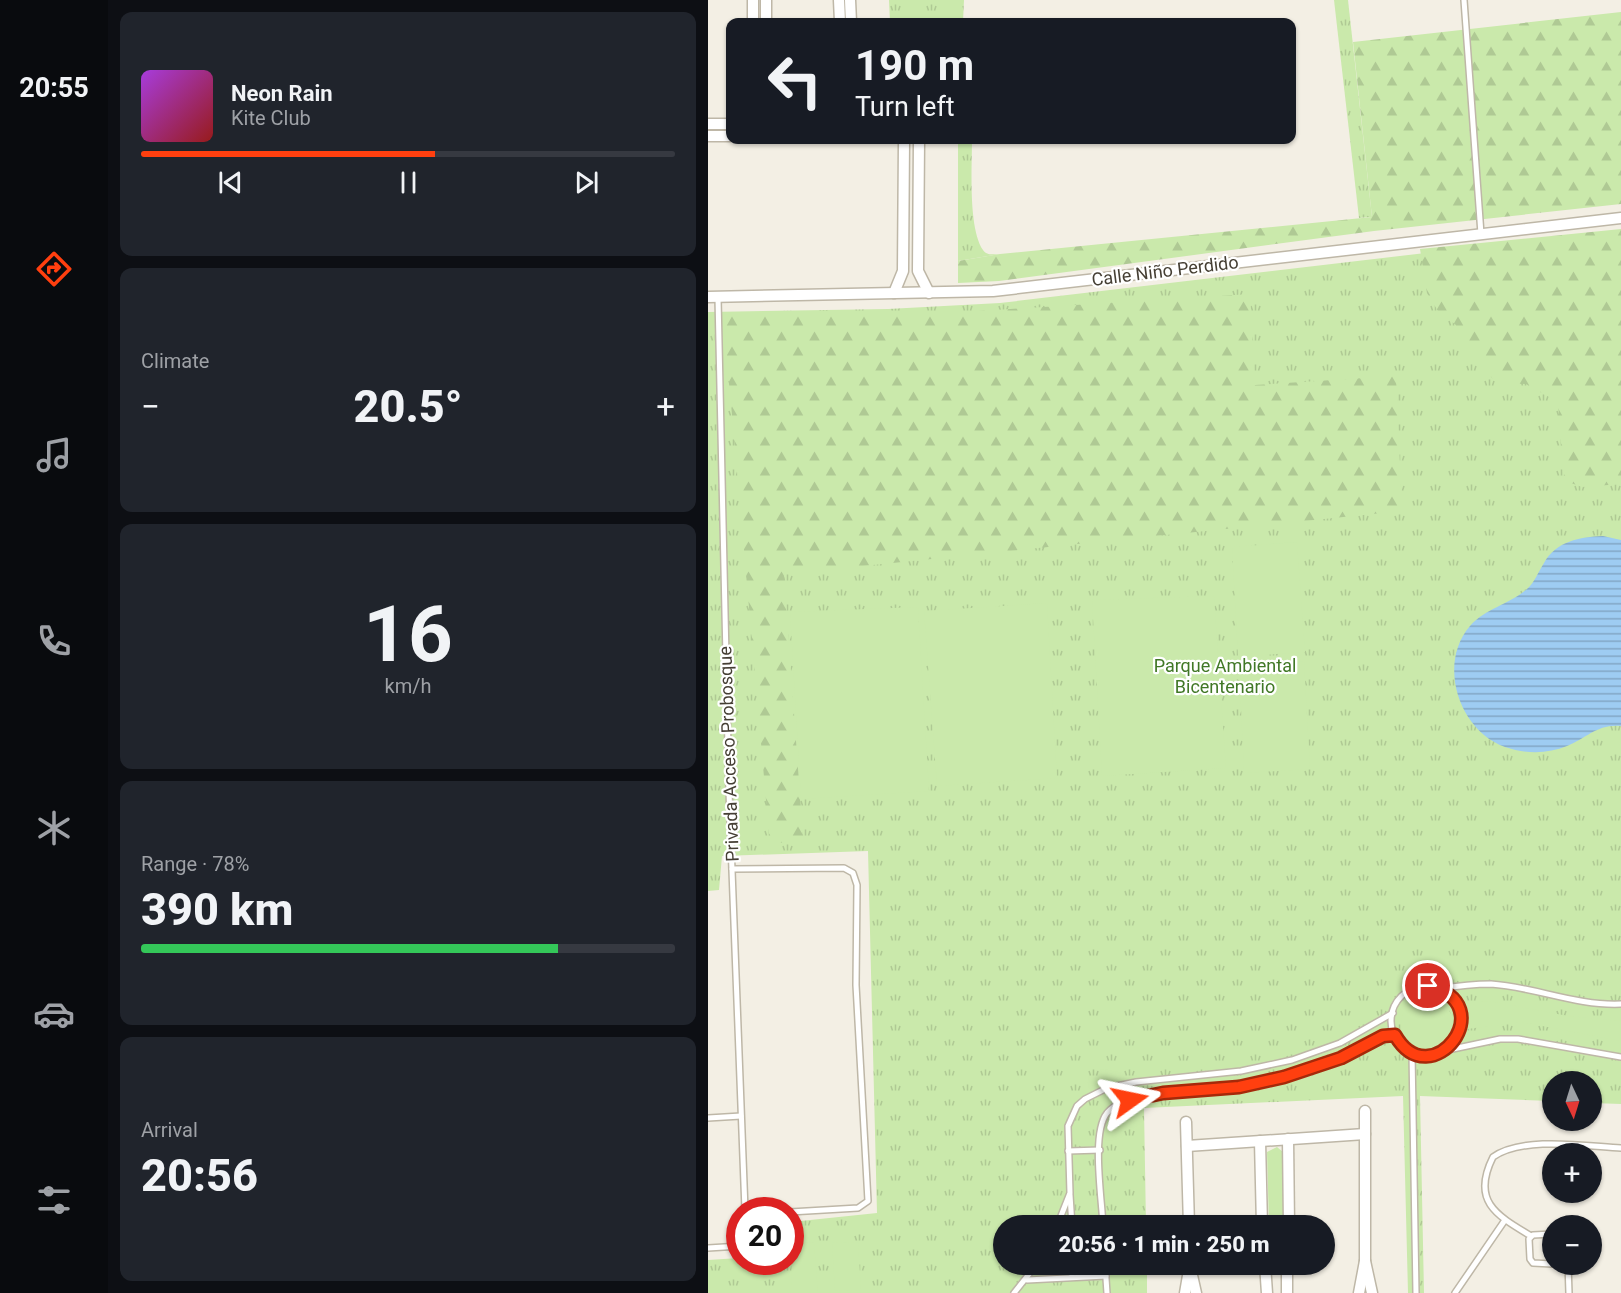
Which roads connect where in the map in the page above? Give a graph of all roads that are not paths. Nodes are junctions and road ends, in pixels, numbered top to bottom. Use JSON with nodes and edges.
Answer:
{"nodes":[{"id":1,"x":753,"y":0,"type":"edge"},
{"id":2,"x":766,"y":0,"type":"edge"},
{"id":3,"x":839,"y":0,"type":"edge"},
{"id":4,"x":850,"y":0,"type":"edge"},
{"id":5,"x":1464,"y":0,"type":"edge"},
{"id":6,"x":753,"y":18,"type":"edge"},
{"id":7,"x":766,"y":18,"type":"edge"},
{"id":8,"x":840,"y":18,"type":"edge"},
{"id":9,"x":850,"y":18,"type":"edge"},
{"id":10,"x":708,"y":124,"type":"edge"},
{"id":11,"x":726,"y":124,"type":"edge"},
{"id":12,"x":708,"y":136,"type":"edge"},
{"id":13,"x":726,"y":136,"type":"edge"},
{"id":14,"x":904,"y":144,"type":"edge"},
{"id":15,"x":919,"y":144,"type":"edge"},
{"id":16,"x":1621,"y":218,"type":"edge"},
{"id":17,"x":1481,"y":234,"type":"junction"},
{"id":18,"x":903,"y":257,"type":"junction"},
{"id":19,"x":918,"y":257,"type":"junction"},
{"id":20,"x":894,"y":293,"type":"junction"},
{"id":21,"x":930,"y":293,"type":"junction"},
{"id":22,"x":713,"y":297,"type":"edge"},
{"id":23,"x":732,"y":869,"type":"junction"},
{"id":24,"x":1439,"y":989,"type":"junction"},
{"id":25,"x":1621,"y":1004,"type":"edge"},
{"id":26,"x":1392,"y":1012,"type":"junction"},
{"id":27,"x":1395,"y":1035,"type":"junction"},
{"id":28,"x":1446,"y":1050,"type":"junction"},
{"id":29,"x":1413,"y":1053,"type":"junction"},
{"id":30,"x":1621,"y":1057,"type":"edge"},
{"id":31,"x":1365,"y":1112,"type":"dead end"},
{"id":32,"x":741,"y":1116,"type":"junction"},
{"id":33,"x":708,"y":1118,"type":"edge"},
{"id":34,"x":1186,"y":1122,"type":"dead end"},
{"id":35,"x":1365,"y":1134,"type":"junction"},
{"id":36,"x":1288,"y":1139,"type":"junction"},
{"id":37,"x":1260,"y":1141,"type":"junction"},
{"id":38,"x":1186,"y":1146,"type":"junction"},
{"id":39,"x":1621,"y":1148,"type":"edge"},
{"id":40,"x":1100,"y":1150,"type":"junction"},
{"id":41,"x":1068,"y":1151,"type":"junction"},
{"id":42,"x":1070,"y":1193,"type":"junction"},
{"id":43,"x":744,"y":1197,"type":"edge"},
{"id":44,"x":804,"y":1211,"type":"edge"},
{"id":45,"x":1061,"y":1215,"type":"edge"},
{"id":46,"x":1071,"y":1215,"type":"edge"},
{"id":47,"x":1103,"y":1215,"type":"edge"},
{"id":48,"x":1189,"y":1215,"type":"edge"},
{"id":49,"x":1262,"y":1215,"type":"edge"},
{"id":50,"x":1289,"y":1215,"type":"edge"},
{"id":51,"x":1505,"y":1220,"type":"junction"},
{"id":52,"x":1542,"y":1235,"type":"edge"},
{"id":53,"x":1531,"y":1236,"type":"junction"},
{"id":54,"x":726,"y":1247,"type":"edge"},
{"id":55,"x":708,"y":1248,"type":"edge"},
{"id":56,"x":1365,"y":1262,"type":"junction"},
{"id":57,"x":1542,"y":1265,"type":"edge"},
{"id":58,"x":1030,"y":1275,"type":"edge"},
{"id":59,"x":1189,"y":1275,"type":"edge"},
{"id":60,"x":1192,"y":1275,"type":"edge"},
{"id":61,"x":1266,"y":1275,"type":"edge"},
{"id":62,"x":1287,"y":1275,"type":"edge"},
{"id":63,"x":1568,"y":1275,"type":"edge"},
{"id":64,"x":1106,"y":1276,"type":"joint"},
{"id":65,"x":1072,"y":1277,"type":"joint"},
{"id":66,"x":1027,"y":1280,"type":"junction"},
{"id":67,"x":1014,"y":1293,"type":"edge"},
{"id":68,"x":1107,"y":1293,"type":"edge"},
{"id":69,"x":1185,"y":1293,"type":"edge"},
{"id":70,"x":1196,"y":1293,"type":"edge"},
{"id":71,"x":1267,"y":1293,"type":"edge"},
{"id":72,"x":1287,"y":1293,"type":"edge"},
{"id":73,"x":1359,"y":1293,"type":"edge"},
{"id":74,"x":1372,"y":1293,"type":"edge"},
{"id":75,"x":1416,"y":1293,"type":"edge"},
{"id":76,"x":1455,"y":1293,"type":"edge"},
{"id":77,"x":1569,"y":1293,"type":"edge"}],
"edges":[{"from":1,"to":6,"type":"street"},
{"from":2,"to":7,"type":"street"},
{"from":3,"to":8,"type":"street"},
{"from":4,"to":9,"type":"street"},
{"from":5,"to":17,"type":"lane"},
{"from":10,"to":11,"type":"street"},
{"from":12,"to":13,"type":"street"},
{"from":14,"to":18,"type":"street"},
{"from":15,"to":19,"type":"street"},
{"from":16,"to":17,"type":"street","name":"Calle Niño Perdido"},
{"from":17,"to":21,"type":"street","name":"Calle Niño Perdido"},
{"from":18,"to":19,"type":"street"},
{"from":18,"to":20,"type":"street"},
{"from":19,"to":21,"type":"street"},
{"from":20,"to":21,"type":"street","name":"Calle Niño Perdido"},
{"from":20,"to":22,"type":"street","name":"Calle Niño Perdido"},
{"from":22,"to":23,"type":"lane","name":"Privada Acceso Probosque"},
{"from":23,"to":32,"type":"lane","name":"Privada Acceso Probosque"},
{"from":23,"to":44,"type":"lane"},
{"from":24,"to":25,"type":"lane"},
{"from":24,"to":26,"type":"lane"},
{"from":24,"to":28,"type":"lane"},
{"from":26,"to":27,"type":"lane"},
{"from":26,"to":41,"type":"lane"},
{"from":27,"to":29,"type":"lane"},
{"from":27,"to":40,"type":"lane"},
{"from":28,"to":29,"type":"lane"},
{"from":28,"to":30,"type":"lane"},
{"from":29,"to":75,"type":"lane"},
{"from":31,"to":35,"type":"street"},
{"from":32,"to":33,"type":"lane"},
{"from":32,"to":43,"type":"lane","name":"Privada Acceso Probosque"},
{"from":34,"to":38,"type":"street"},
{"from":35,"to":36,"type":"street"},
{"from":35,"to":56,"type":"street"},
{"from":36,"to":37,"type":"street"},
{"from":36,"to":50,"type":"street"},
{"from":37,"to":38,"type":"street"},
{"from":37,"to":49,"type":"street"},
{"from":38,"to":48,"type":"street"},
{"from":39,"to":51,"type":"lane"},
{"from":40,"to":41,"type":"lane"},
{"from":40,"to":47,"type":"lane"},
{"from":41,"to":42,"type":"lane"},
{"from":42,"to":45,"type":"lane"},
{"from":42,"to":46,"type":"lane"},
{"from":51,"to":53,"type":"lane"},
{"from":51,"to":76,"type":"lane"},
{"from":52,"to":53,"type":"lane"},
{"from":53,"to":57,"type":"lane"},
{"from":54,"to":55,"type":"lane"},
{"from":56,"to":73,"type":"street"},
{"from":56,"to":74,"type":"street"},
{"from":58,"to":66,"type":"lane"},
{"from":59,"to":69,"type":"street"},
{"from":60,"to":70,"type":"street"},
{"from":61,"to":71,"type":"street"},
{"from":62,"to":72,"type":"street"},
{"from":63,"to":77,"type":"lane"},
{"from":64,"to":65,"type":"lane"},
{"from":64,"to":68,"type":"lane"},
{"from":65,"to":66,"type":"lane"},
{"from":66,"to":67,"type":"lane"}]}
